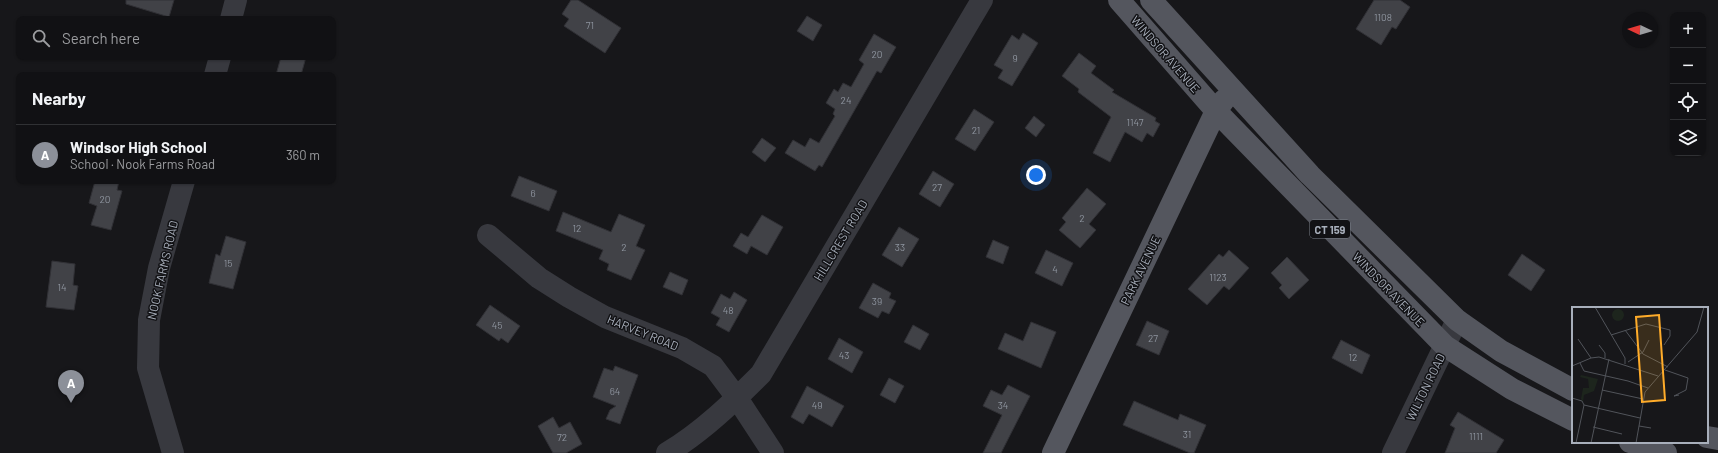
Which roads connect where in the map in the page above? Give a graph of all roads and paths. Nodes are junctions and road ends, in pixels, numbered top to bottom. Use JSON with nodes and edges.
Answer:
{"nodes":[{"id":1,"x":236,"y":0,"type":"edge"},
{"id":2,"x":982,"y":0,"type":"edge"},
{"id":3,"x":1119,"y":0,"type":"edge"},
{"id":4,"x":1151,"y":0,"type":"edge"},
{"id":5,"x":232,"y":16,"type":"edge"},
{"id":6,"x":219,"y":60,"type":"edge"},
{"id":7,"x":216,"y":72,"type":"edge"},
{"id":8,"x":1232,"y":90,"type":"junction"},
{"id":9,"x":1216,"y":111,"type":"junction"},
{"id":10,"x":183,"y":184,"type":"edge"},
{"id":11,"x":488,"y":235,"type":"dead end"},
{"id":12,"x":1457,"y":320,"type":"junction"},
{"id":13,"x":1445,"y":346,"type":"junction"},
{"id":14,"x":1572,"y":389,"type":"edge"},
{"id":15,"x":737,"y":398,"type":"junction"},
{"id":16,"x":1572,"y":419,"type":"edge"},
{"id":17,"x":1708,"y":437,"type":"edge"},
{"id":18,"x":1718,"y":439,"type":"edge"},
{"id":19,"x":1633,"y":443,"type":"edge"},
{"id":20,"x":1657,"y":450,"type":"edge"},
{"id":21,"x":174,"y":453,"type":"edge"},
{"id":22,"x":667,"y":453,"type":"edge"},
{"id":23,"x":773,"y":453,"type":"edge"},
{"id":24,"x":1053,"y":453,"type":"edge"},
{"id":25,"x":1393,"y":453,"type":"edge"}],
"edges":[{"from":1,"to":5,"type":"street"},
{"from":2,"to":15,"type":"street","name":"HILLCREST ROAD"},
{"from":3,"to":9,"type":"main road","name":"WINDSOR AVENUE","number":"CT 159"},
{"from":4,"to":8,"type":"main road","name":"WINDSOR AVENUE","number":"CT 159"},
{"from":6,"to":7,"type":"street"},
{"from":8,"to":9,"type":"main road","name":"PARK AVENUE"},
{"from":8,"to":12,"type":"main road","name":"WINDSOR AVENUE","number":"CT 159"},
{"from":9,"to":13,"type":"main road","name":"WINDSOR AVENUE","number":"CT 159"},
{"from":9,"to":24,"type":"main road","name":"PARK AVENUE"},
{"from":10,"to":21,"type":"street","name":"NOOK FARMS ROAD"},
{"from":11,"to":15,"type":"street","name":"HARVEY ROAD"},
{"from":12,"to":13,"type":"street","name":"WILTON ROAD"},
{"from":12,"to":14,"type":"main road","name":"WINDSOR AVENUE","number":"CT 159"},
{"from":13,"to":16,"type":"main road","name":"WINDSOR AVENUE","number":"CT 159"},
{"from":13,"to":25,"type":"street","name":"WILTON ROAD"},
{"from":15,"to":22,"type":"street","name":"HILLCREST ROAD"},
{"from":15,"to":23,"type":"street","name":"HARVEY ROAD"},
{"from":17,"to":18,"type":"main road"},
{"from":19,"to":20,"type":"main road"}]}
